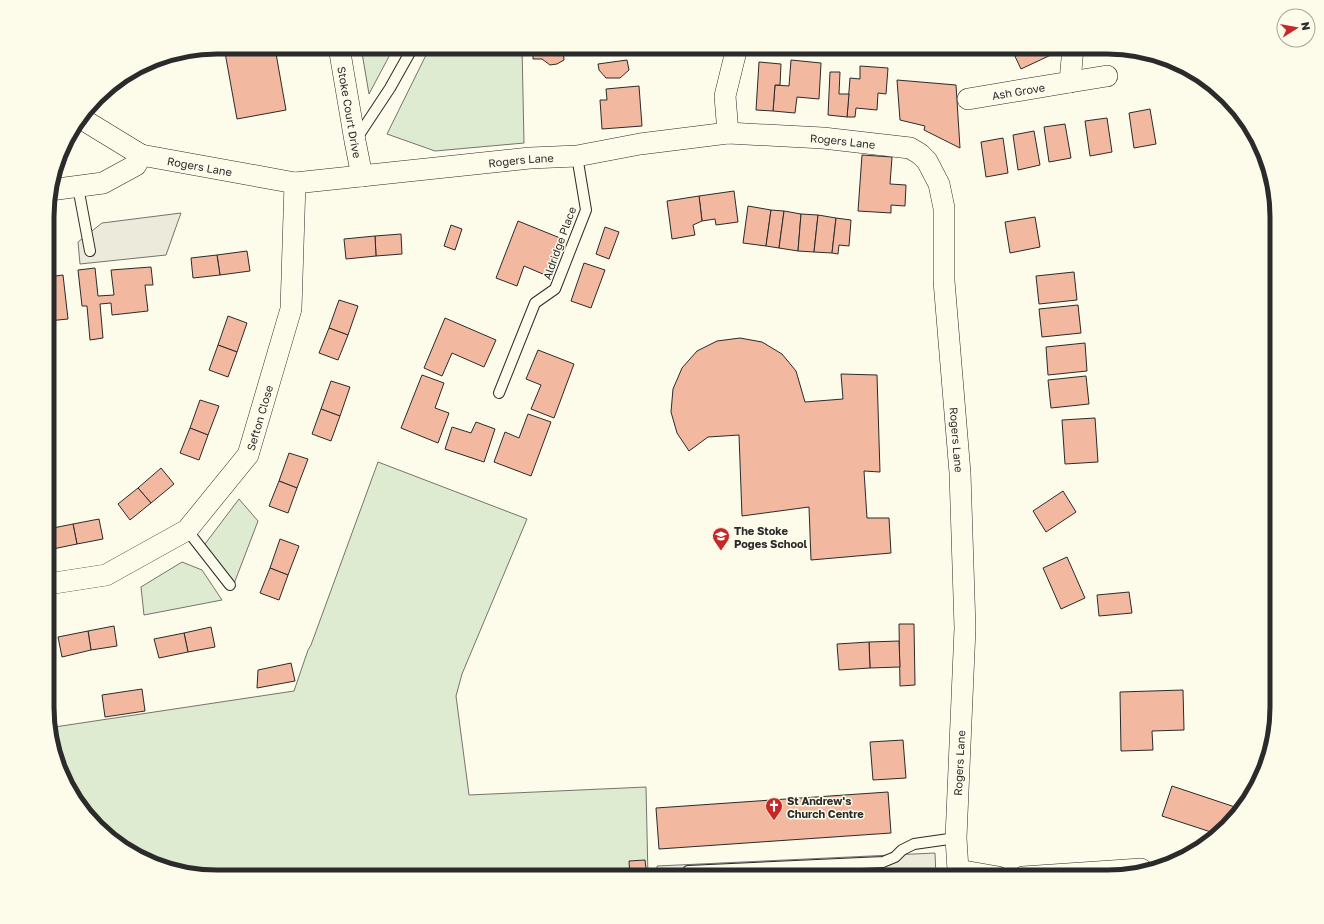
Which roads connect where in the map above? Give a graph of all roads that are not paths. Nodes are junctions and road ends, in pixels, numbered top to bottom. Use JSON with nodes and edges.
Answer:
{"nodes":[{"id":1,"x":340,"y":54,"type":"edge"},
{"id":2,"x":408,"y":54,"type":"edge"},
{"id":3,"x":735,"y":54,"type":"edge"},
{"id":4,"x":1072,"y":54,"type":"edge"},
{"id":5,"x":1107,"y":76,"type":"dead end"},
{"id":6,"x":1070,"y":82,"type":"junction"},
{"id":7,"x":968,"y":99,"type":"dead end"},
{"id":8,"x":86,"y":121,"type":"edge"},
{"id":9,"x":728,"y":132,"type":"junction"},
{"id":10,"x":354,"y":141,"type":"junction"},
{"id":11,"x":141,"y":155,"type":"junction"},
{"id":12,"x":577,"y":156,"type":"junction"},
{"id":13,"x":362,"y":176,"type":"junction"},
{"id":14,"x":295,"y":183,"type":"junction"},
{"id":15,"x":78,"y":187,"type":"junction"},
{"id":16,"x":56,"y":189,"type":"edge"},
{"id":17,"x":90,"y":251,"type":"dead end"},
{"id":18,"x":499,"y":393,"type":"dead end"},
{"id":19,"x":187,"y":530,"type":"junction"},
{"id":20,"x":54,"y":583,"type":"edge"},
{"id":21,"x":230,"y":585,"type":"dead end"},
{"id":22,"x":956,"y":838,"type":"junction"},
{"id":23,"x":688,"y":870,"type":"dead end"},
{"id":24,"x":958,"y":870,"type":"edge"}],
"edges":[{"from":1,"to":10,"type":"street","name":"Stoke Court Drive"},
{"from":2,"to":10,"type":"lane"},
{"from":3,"to":9,"type":"street"},
{"from":4,"to":6,"type":"street"},
{"from":5,"to":6,"type":"street","name":"Ash Grove"},
{"from":6,"to":7,"type":"street","name":"Ash Grove"},
{"from":8,"to":11,"type":"street"},
{"from":9,"to":12,"type":"street","name":"Rogers Lane"},
{"from":9,"to":22,"type":"street","name":"Rogers Lane"},
{"from":10,"to":13,"type":"street","name":"Stoke Court Drive"},
{"from":11,"to":14,"type":"street","name":"Rogers Lane"},
{"from":11,"to":15,"type":"street"},
{"from":12,"to":13,"type":"street","name":"Rogers Lane"},
{"from":12,"to":18,"type":"lane","name":"Aldridge Place"},
{"from":13,"to":14,"type":"street","name":"Rogers Lane"},
{"from":14,"to":19,"type":"street","name":"Sefton Close"},
{"from":15,"to":16,"type":"street"},
{"from":15,"to":17,"type":"lane"},
{"from":19,"to":20,"type":"street","name":"Sefton Close"},
{"from":19,"to":21,"type":"lane"},
{"from":22,"to":23,"type":"lane"},
{"from":22,"to":24,"type":"street","name":"Rogers Lane"}]}
